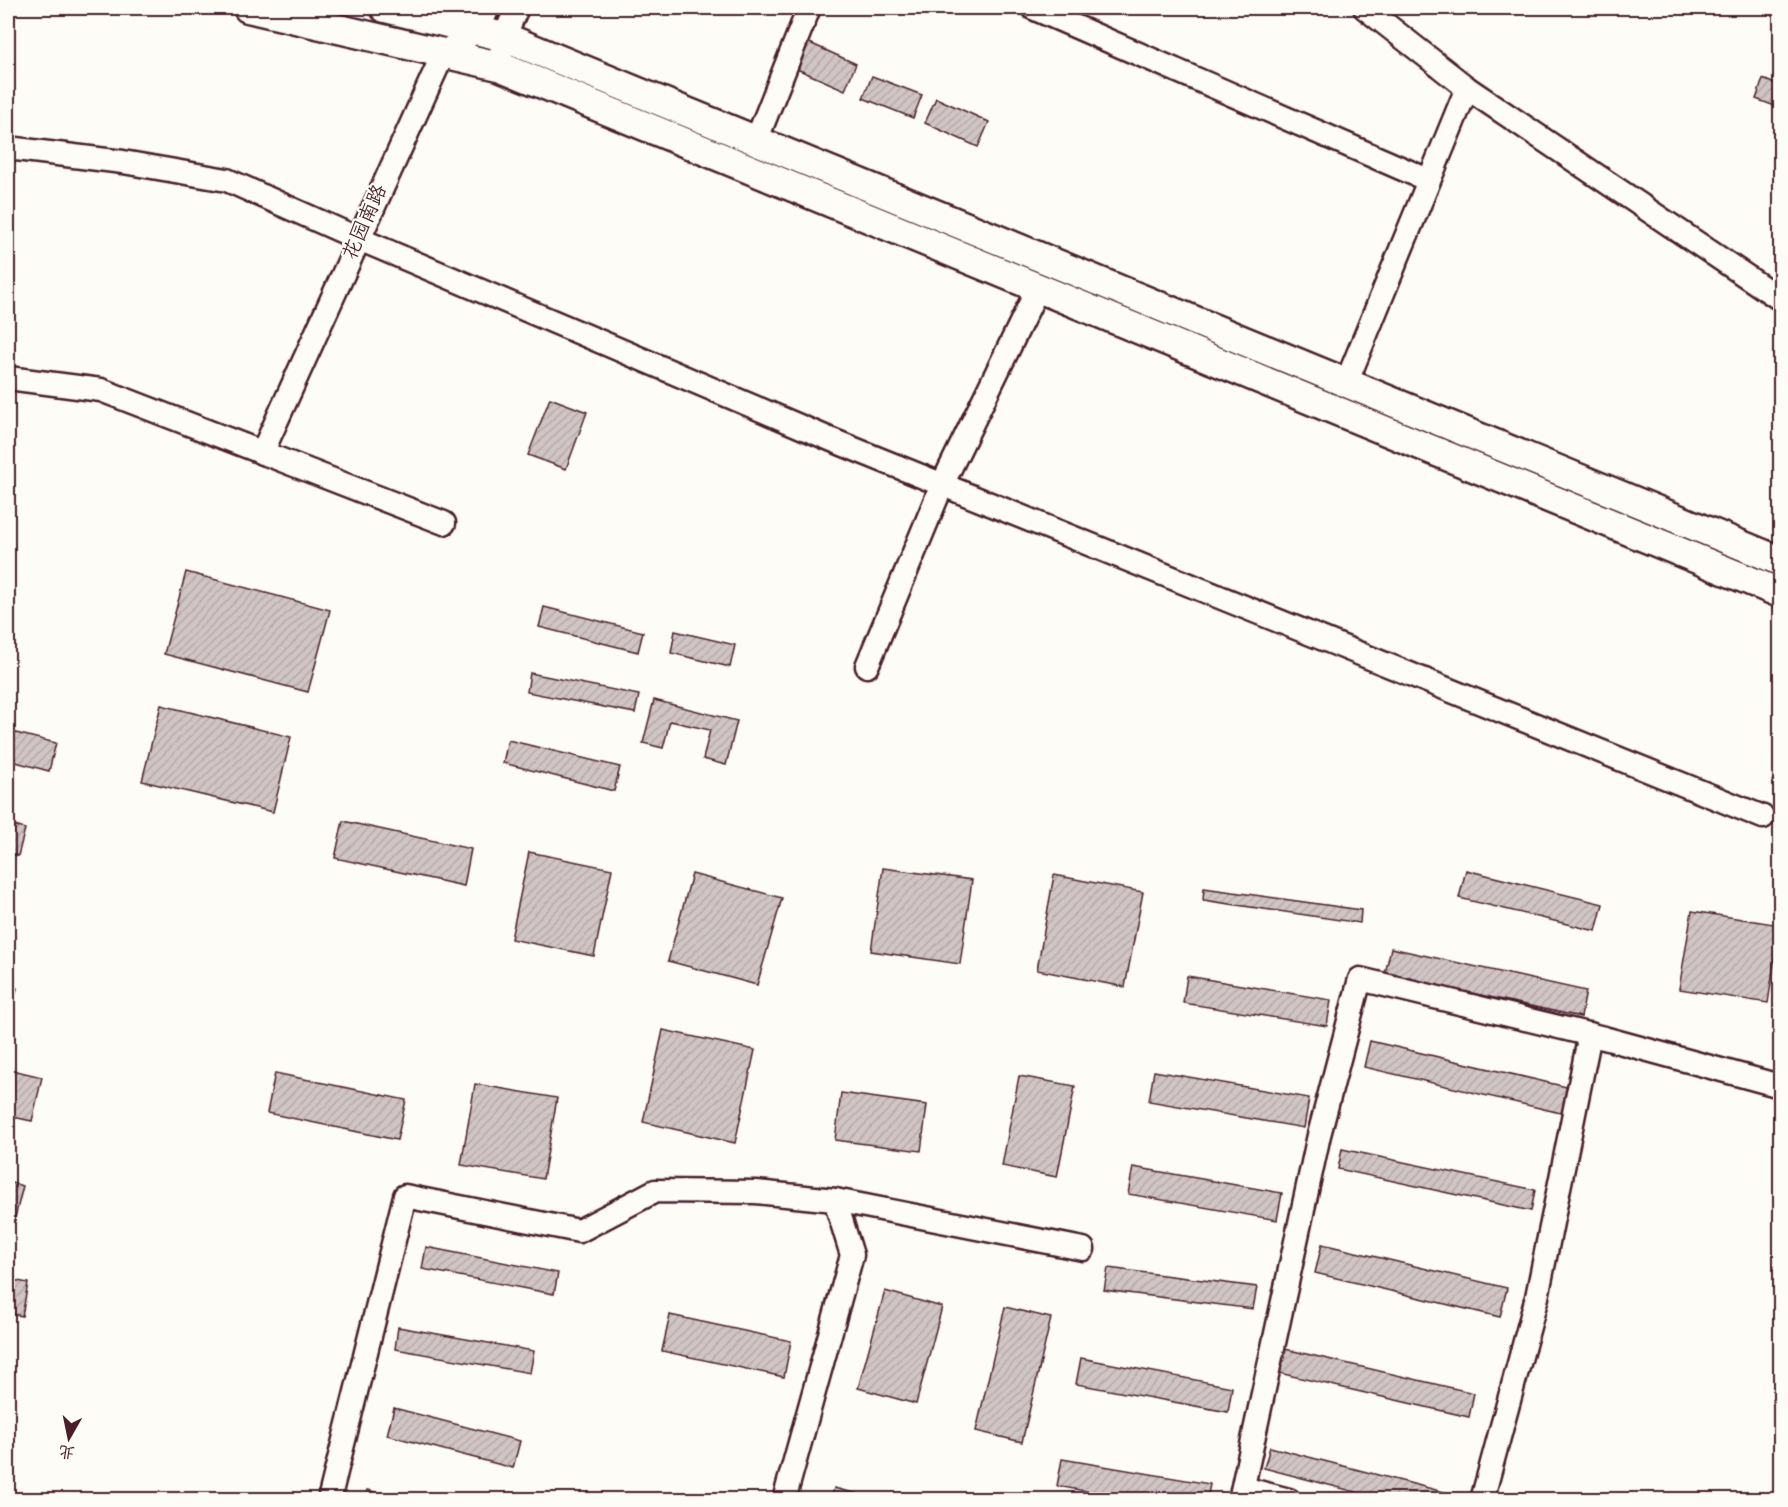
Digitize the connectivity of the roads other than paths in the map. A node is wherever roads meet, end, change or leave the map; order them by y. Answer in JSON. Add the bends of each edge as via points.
{"nodes":[{"id":1,"x":248,"y":8,"type":"edge"},
{"id":2,"x":385,"y":8,"type":"edge"},
{"id":3,"x":517,"y":8,"type":"edge"},
{"id":4,"x":809,"y":8,"type":"edge"},
{"id":5,"x":1033,"y":8,"type":"edge"},
{"id":6,"x":1365,"y":8,"type":"edge"},
{"id":7,"x":490,"y":25,"type":"edge"},
{"id":8,"x":444,"y":52,"type":"junction"},
{"id":9,"x":499,"y":66,"type":"junction"},
{"id":10,"x":1467,"y":88,"type":"junction"},
{"id":11,"x":756,"y":141,"type":"junction"},
{"id":12,"x":8,"y":148,"type":"edge"},
{"id":13,"x":1428,"y":180,"type":"junction"},
{"id":14,"x":359,"y":239,"type":"junction"},
{"id":15,"x":1038,"y":288,"type":"junction"},
{"id":16,"x":1780,"y":299,"type":"edge"},
{"id":17,"x":8,"y":378,"type":"edge"},
{"id":18,"x":1347,"y":381,"type":"junction"},
{"id":19,"x":262,"y":453,"type":"junction"},
{"id":20,"x":942,"y":485,"type":"junction"},
{"id":21,"x":444,"y":523,"type":"dead end"},
{"id":22,"x":1780,"y":561,"type":"edge"},
{"id":23,"x":1780,"y":593,"type":"edge"},
{"id":24,"x":867,"y":666,"type":"dead end"},
{"id":25,"x":1763,"y":817,"type":"dead end"},
{"id":26,"x":1590,"y":1034,"type":"junction"},
{"id":27,"x":1780,"y":1086,"type":"edge"},
{"id":28,"x":835,"y":1200,"type":"junction"},
{"id":29,"x":1083,"y":1249,"type":"dead end"},
{"id":30,"x":1242,"y":1494,"type":"edge"},
{"id":31,"x":329,"y":1500,"type":"edge"},
{"id":32,"x":784,"y":1500,"type":"edge"},
{"id":33,"x":1288,"y":1500,"type":"edge"},
{"id":34,"x":1482,"y":1500,"type":"edge"}],
"edges":[{"from":1,"to":8,"type":"main road"},
{"from":2,"to":7,"type":"main road"},
{"from":3,"to":7,"type":"street"},
{"from":4,"to":11,"type":"street"},
{"from":5,"to":13,"type":"street"},
{"from":6,"to":10,"type":"street"},
{"from":7,"to":8,"type":"street"},
{"from":7,"to":9,"type":"street"},
{"from":7,"to":11,"type":"main road"},
{"from":8,"to":9,"type":"main road"},
{"from":8,"to":14,"type":"street","name":"花园南路"},
{"from":9,"to":15,"type":"main road"},
{"from":10,"to":13,"type":"street"},
{"from":10,"to":16,"type":"street"},
{"from":11,"to":18,"type":"main road"},
{"from":12,"to":14,"type":"street","via":[[227,180]]},
{"from":13,"to":18,"type":"street"},
{"from":14,"to":19,"type":"street","name":"花园南路"},
{"from":14,"to":20,"type":"street"},
{"from":15,"to":20,"type":"street"},
{"from":15,"to":23,"type":"main road"},
{"from":17,"to":19,"type":"street","via":[[101,390]]},
{"from":18,"to":22,"type":"main road"},
{"from":19,"to":21,"type":"street"},
{"from":20,"to":24,"type":"street"},
{"from":20,"to":25,"type":"street"},
{"from":26,"to":27,"type":"street"},
{"from":26,"to":30,"type":"street","via":[[1360,979],[1319,1135]]},
{"from":26,"to":34,"type":"street","via":[[1537,1297]]},
{"from":28,"to":29,"type":"street"},
{"from":28,"to":31,"type":"street","via":[[756,1192],[655,1191],[579,1231],[405,1196]]},
{"from":28,"to":32,"type":"street","via":[[852,1255]]},
{"from":30,"to":33,"type":"street"}]}
